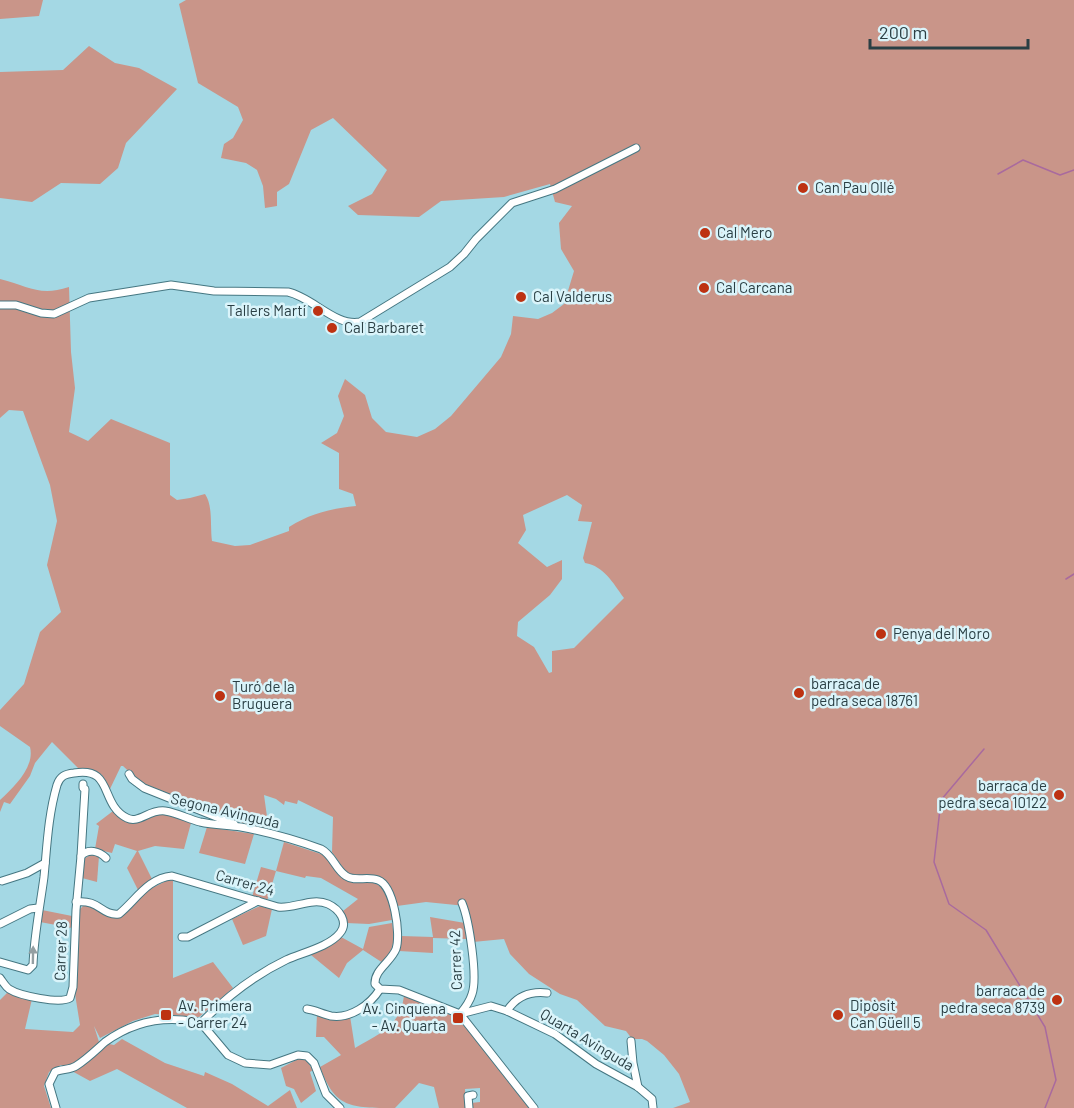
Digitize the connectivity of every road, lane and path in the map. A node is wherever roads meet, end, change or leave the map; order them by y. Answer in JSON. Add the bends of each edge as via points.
{"nodes":[{"id":1,"x":636,"y":148,"type":"dead end"},
{"id":2,"x":0,"y":305,"type":"edge"},
{"id":3,"x":129,"y":774,"type":"dead end"},
{"id":4,"x":83,"y":784,"type":"dead end"},
{"id":5,"x":242,"y":827,"type":"junction"},
{"id":6,"x":81,"y":856,"type":"junction"},
{"id":7,"x":106,"y":858,"type":"dead end"},
{"id":8,"x":45,"y":863,"type":"junction"},
{"id":9,"x":2,"y":881,"type":"dead end"},
{"id":10,"x":76,"y":902,"type":"junction"},
{"id":11,"x":258,"y":902,"type":"junction"},
{"id":12,"x":462,"y":903,"type":"dead end"},
{"id":13,"x":38,"y":908,"type":"junction"},
{"id":14,"x":0,"y":924,"type":"edge"},
{"id":15,"x":182,"y":938,"type":"dead end"},
{"id":16,"x":0,"y":962,"type":"edge"},
{"id":17,"x":0,"y":967,"type":"edge"},
{"id":18,"x":0,"y":978,"type":"edge"},
{"id":19,"x":380,"y":989,"type":"junction"},
{"id":20,"x":547,"y":993,"type":"dead end"},
{"id":21,"x":307,"y":1009,"type":"dead end"},
{"id":22,"x":507,"y":1011,"type":"junction"},
{"id":23,"x":460,"y":1014,"type":"junction"},
{"id":24,"x":201,"y":1023,"type":"junction"},
{"id":25,"x":631,"y":1041,"type":"dead end"},
{"id":26,"x":638,"y":1087,"type":"junction"},
{"id":27,"x":473,"y":1095,"type":"dead end"},
{"id":28,"x":56,"y":1108,"type":"edge"},
{"id":29,"x":340,"y":1108,"type":"edge"},
{"id":30,"x":469,"y":1108,"type":"edge"},
{"id":31,"x":534,"y":1108,"type":"edge"},
{"id":32,"x":653,"y":1108,"type":"edge"}],
"edges":[{"from":1,"to":2,"type":"street","via":[[555,189],[512,203],[454,264],[368,319],[353,324],[293,293],[269,290],[214,291],[171,285],[89,298],[50,314]]},
{"from":3,"to":5,"type":"street","via":[[148,789]]},
{"from":4,"to":6,"type":"street","name":"Carrer 28"},
{"from":5,"to":8,"type":"street","name":"Segona Avinguda","via":[[205,823],[159,811],[131,819],[111,803],[99,776],[71,773],[57,785]]},
{"from":5,"to":19,"type":"street","name":"Segona Avinguda","via":[[321,849],[347,876],[374,879],[387,886],[398,941],[375,977]]},
{"from":6,"to":7,"type":"street","via":[[89,851]]},
{"from":6,"to":10,"type":"street","name":"Carrer 28"},
{"from":8,"to":9,"type":"street"},
{"from":8,"to":13,"type":"street","name":"Segona Avinguda"},
{"from":10,"to":11,"type":"street","name":"Carrer 24","via":[[91,902],[116,914],[146,887],[172,876]]},
{"from":10,"to":18,"type":"street","name":"Carrer 28","via":[[70,998],[64,1001],[22,995]]},
{"from":11,"to":15,"type":"street"},
{"from":11,"to":24,"type":"street","name":"Carrer 24","via":[[283,908],[315,902],[328,904],[342,916],[342,930],[309,952],[286,960],[243,985]]},
{"from":12,"to":23,"type":"street","name":"Carrer 42","via":[[468,920],[474,987]]},
{"from":13,"to":14,"type":"street"},
{"from":16,"to":13,"type":"street","name":"Segona Avinguda","one_way":true,"via":[[28,970],[33,965]]},
{"from":16,"to":17,"type":"street"},
{"from":19,"to":21,"type":"street","via":[[367,1005],[345,1015],[331,1016]]},
{"from":19,"to":23,"type":"street","via":[[399,990]]},
{"from":20,"to":22,"type":"street","via":[[528,994]]},
{"from":22,"to":23,"type":"street","name":"Quarta Avinguda","via":[[491,1006]]},
{"from":22,"to":26,"type":"street","name":"Quarta Avinguda","via":[[548,1030],[596,1064]]},
{"from":23,"to":31,"type":"street"},
{"from":24,"to":28,"type":"street","via":[[166,1018],[124,1030],[76,1066],[52,1075],[49,1088]]},
{"from":24,"to":29,"type":"street","via":[[228,1055],[245,1063],[270,1065],[298,1055],[308,1056],[326,1094]]},
{"from":25,"to":26,"type":"street"},
{"from":26,"to":32,"type":"street","name":"Quarta Avinguda","via":[[652,1099]]},
{"from":27,"to":30,"type":"street","via":[[468,1096]]}]}
